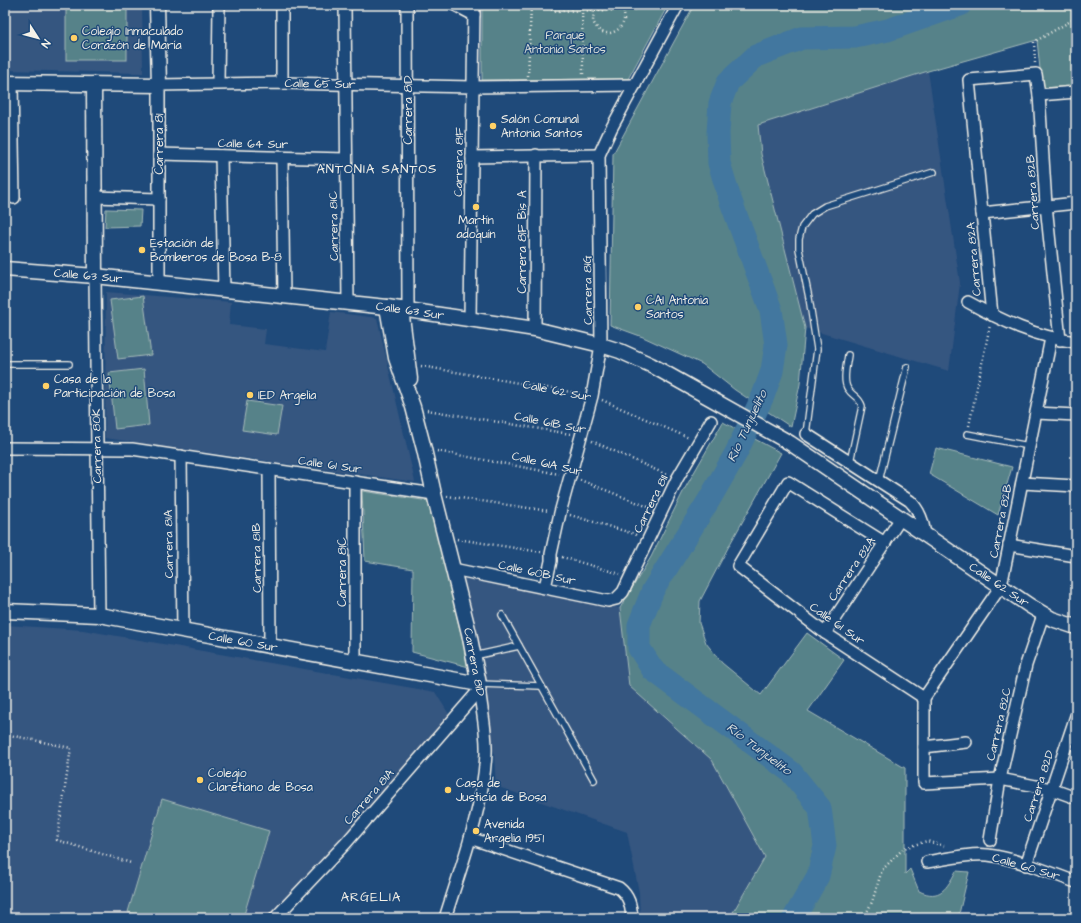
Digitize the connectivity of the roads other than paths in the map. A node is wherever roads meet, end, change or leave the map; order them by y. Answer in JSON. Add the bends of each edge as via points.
{"nodes":[{"id":1,"x":157,"y":5,"type":"edge"},
{"id":2,"x":219,"y":5,"type":"edge"},
{"id":3,"x":282,"y":5,"type":"edge"},
{"id":4,"x":345,"y":5,"type":"edge"},
{"id":5,"x":407,"y":5,"type":"edge"},
{"id":6,"x":455,"y":5,"type":"edge"},
{"id":7,"x":678,"y":6,"type":"edge"},
{"id":8,"x":474,"y":10,"type":"edge"},
{"id":9,"x":969,"y":80,"type":"joint"},
{"id":10,"x":9,"y":83,"type":"edge"},
{"id":11,"x":218,"y":83,"type":"junction"},
{"id":12,"x":282,"y":83,"type":"junction"},
{"id":13,"x":94,"y":84,"type":"junction"},
{"id":14,"x":159,"y":84,"type":"junction"},
{"id":15,"x":346,"y":85,"type":"junction"},
{"id":16,"x":635,"y":85,"type":"junction"},
{"id":17,"x":408,"y":86,"type":"junction"},
{"id":18,"x":473,"y":87,"type":"junction"},
{"id":19,"x":1076,"y":92,"type":"edge"},
{"id":20,"x":1040,"y":95,"type":"junction"},
{"id":21,"x":159,"y":154,"type":"junction"},
{"id":22,"x":536,"y":155,"type":"junction"},
{"id":23,"x":599,"y":155,"type":"junction"},
{"id":24,"x":221,"y":156,"type":"junction"},
{"id":25,"x":472,"y":157,"type":"junction"},
{"id":26,"x":282,"y":158,"type":"junction"},
{"id":27,"x":346,"y":159,"type":"junction"},
{"id":28,"x":934,"y":172,"type":"dead end"},
{"id":29,"x":94,"y":196,"type":"junction"},
{"id":30,"x":14,"y":198,"type":"dead end"},
{"id":31,"x":159,"y":199,"type":"junction"},
{"id":32,"x":1076,"y":203,"type":"edge"},
{"id":33,"x":1046,"y":205,"type":"junction"},
{"id":34,"x":982,"y":213,"type":"junction"},
{"id":35,"x":5,"y":269,"type":"edge"},
{"id":36,"x":95,"y":276,"type":"junction"},
{"id":37,"x":159,"y":283,"type":"junction"},
{"id":38,"x":224,"y":290,"type":"junction"},
{"id":39,"x":284,"y":297,"type":"junction"},
{"id":40,"x":968,"y":302,"type":"dead end"},
{"id":41,"x":348,"y":303,"type":"junction"},
{"id":42,"x":399,"y":309,"type":"junction"},
{"id":43,"x":992,"y":315,"type":"junction"},
{"id":44,"x":470,"y":319,"type":"junction"},
{"id":45,"x":535,"y":329,"type":"junction"},
{"id":46,"x":1055,"y":339,"type":"junction"},
{"id":47,"x":1076,"y":342,"type":"edge"},
{"id":48,"x":601,"y":344,"type":"junction"},
{"id":49,"x":848,"y":355,"type":"dead end"},
{"id":50,"x":5,"y":364,"type":"edge"},
{"id":51,"x":69,"y":364,"type":"dead end"},
{"id":52,"x":907,"y":367,"type":"dead end"},
{"id":53,"x":413,"y":407,"type":"junction"},
{"id":54,"x":1036,"y":414,"type":"junction"},
{"id":55,"x":1076,"y":415,"type":"edge"},
{"id":56,"x":711,"y":421,"type":"dead end"},
{"id":57,"x":806,"y":434,"type":"joint"},
{"id":58,"x":967,"y":434,"type":"road end"},
{"id":59,"x":790,"y":443,"type":"joint"},
{"id":60,"x":1029,"y":446,"type":"junction"},
{"id":61,"x":5,"y":448,"type":"edge"},
{"id":62,"x":97,"y":449,"type":"junction"},
{"id":63,"x":181,"y":456,"type":"junction"},
{"id":64,"x":850,"y":462,"type":"junction"},
{"id":65,"x":269,"y":469,"type":"junction"},
{"id":66,"x":879,"y":481,"type":"junction"},
{"id":67,"x":355,"y":482,"type":"junction"},
{"id":68,"x":1022,"y":483,"type":"junction"},
{"id":69,"x":1076,"y":486,"type":"edge"},
{"id":70,"x":434,"y":494,"type":"junction"},
{"id":71,"x":901,"y":518,"type":"junction"},
{"id":72,"x":925,"y":535,"type":"junction"},
{"id":73,"x":885,"y":543,"type":"junction"},
{"id":74,"x":1009,"y":545,"type":"junction"},
{"id":75,"x":1076,"y":556,"type":"edge"},
{"id":76,"x":453,"y":569,"type":"junction"},
{"id":77,"x":1001,"y":586,"type":"junction"},
{"id":78,"x":545,"y":587,"type":"junction"},
{"id":79,"x":616,"y":599,"type":"joint"},
{"id":80,"x":5,"y":611,"type":"edge"},
{"id":81,"x":99,"y":615,"type":"junction"},
{"id":82,"x":502,"y":615,"type":"dead end"},
{"id":83,"x":1043,"y":615,"type":"junction"},
{"id":84,"x":1076,"y":627,"type":"edge"},
{"id":85,"x":183,"y":631,"type":"junction"},
{"id":86,"x":825,"y":633,"type":"junction"},
{"id":87,"x":270,"y":646,"type":"junction"},
{"id":88,"x":519,"y":646,"type":"junction"},
{"id":89,"x":474,"y":656,"type":"junction"},
{"id":90,"x":355,"y":662,"type":"junction"},
{"id":91,"x":541,"y":686,"type":"junction"},
{"id":92,"x":479,"y":687,"type":"junction"},
{"id":93,"x":924,"y":698,"type":"junction"},
{"id":94,"x":1076,"y":716,"type":"edge"},
{"id":95,"x":966,"y":742,"type":"dead end"},
{"id":96,"x":924,"y":747,"type":"junction"},
{"id":97,"x":1000,"y":779,"type":"junction"},
{"id":98,"x":594,"y":780,"type":"dead end"},
{"id":99,"x":1051,"y":789,"type":"junction"},
{"id":100,"x":1076,"y":798,"type":"edge"},
{"id":101,"x":470,"y":838,"type":"junction"},
{"id":102,"x":990,"y":840,"type":"dead end"},
{"id":103,"x":927,"y":862,"type":"dead end"},
{"id":104,"x":1026,"y":865,"type":"junction"},
{"id":105,"x":1076,"y":882,"type":"edge"},
{"id":106,"x":275,"y":918,"type":"edge"},
{"id":107,"x":445,"y":918,"type":"edge"},
{"id":108,"x":632,"y":918,"type":"edge"}],
"edges":[{"from":1,"to":14,"type":"street","name":"Carrera 81"},
{"from":2,"to":11,"type":"street"},
{"from":3,"to":12,"type":"street"},
{"from":4,"to":15,"type":"street","name":"Carrera 81C"},
{"from":5,"to":17,"type":"street","name":"Carrera 81D"},
{"from":6,"to":8,"type":"street"},
{"from":7,"to":16,"type":"street","name":"Carrera 81G"},
{"from":8,"to":18,"type":"street","name":"Carrera 81F"},
{"from":9,"to":20,"type":"street","name":"Carrera 82B","via":[[1036,74]]},
{"from":9,"to":34,"type":"street","name":"Carrera 82A"},
{"from":10,"to":13,"type":"street","name":"Calle 65 Sur"},
{"from":10,"to":30,"type":"street"},
{"from":11,"to":12,"type":"street","name":"Calle 65 Sur"},
{"from":11,"to":14,"type":"street","name":"Calle 65 Sur"},
{"from":12,"to":15,"type":"street","name":"Calle 65 Sur"},
{"from":13,"to":14,"type":"street","name":"Calle 65 Sur"},
{"from":13,"to":29,"type":"street","name":"Carrera 80K"},
{"from":14,"to":21,"type":"street","name":"Carrera 81"},
{"from":15,"to":17,"type":"street","name":"Calle 65 Sur"},
{"from":15,"to":27,"type":"street","name":"Carrera 81C"},
{"from":16,"to":18,"type":"street","name":"Calle 65 Sur"},
{"from":16,"to":23,"type":"street","name":"Carrera 81G"},
{"from":17,"to":18,"type":"street","name":"Calle 65 Sur"},
{"from":17,"to":42,"type":"street","name":"Carrera 81D"},
{"from":18,"to":25,"type":"street","name":"Carrera 81F"},
{"from":19,"to":20,"type":"street"},
{"from":20,"to":33,"type":"street","name":"Carrera 82B"},
{"from":21,"to":24,"type":"street","name":"Calle 64 Sur"},
{"from":21,"to":31,"type":"street","name":"Carrera 81"},
{"from":22,"to":23,"type":"street"},
{"from":22,"to":25,"type":"street"},
{"from":22,"to":45,"type":"street","name":"Carrera 81F Bis A"},
{"from":23,"to":48,"type":"street","name":"Carrera 81G"},
{"from":24,"to":26,"type":"street","name":"Calle 64 Sur"},
{"from":24,"to":38,"type":"street"},
{"from":25,"to":44,"type":"street","name":"Carrera 81F"},
{"from":26,"to":27,"type":"street","name":"Calle 64 Sur"},
{"from":26,"to":39,"type":"street"},
{"from":27,"to":41,"type":"street","name":"Carrera 81C"},
{"from":28,"to":57,"type":"lane","via":[[825,206],[812,214],[802,227],[799,249],[817,349]]},
{"from":29,"to":31,"type":"street"},
{"from":29,"to":36,"type":"street","name":"Carrera 80K"},
{"from":31,"to":37,"type":"street","name":"Carrera 81"},
{"from":32,"to":33,"type":"street"},
{"from":33,"to":34,"type":"street"},
{"from":33,"to":46,"type":"street","name":"Carrera 82B"},
{"from":34,"to":43,"type":"street","name":"Carrera 82A"},
{"from":35,"to":36,"type":"street","name":"Calle 63 Sur"},
{"from":36,"to":37,"type":"street","name":"Calle 63 Sur"},
{"from":36,"to":62,"type":"street","name":"Carrera 80K"},
{"from":37,"to":38,"type":"street","name":"Calle 63 Sur"},
{"from":38,"to":39,"type":"street","name":"Calle 63 Sur"},
{"from":39,"to":41,"type":"street","name":"Calle 63 Sur"},
{"from":40,"to":43,"type":"street"},
{"from":41,"to":42,"type":"street","name":"Calle 63 Sur"},
{"from":42,"to":44,"type":"street","name":"Calle 63 Sur"},
{"from":42,"to":53,"type":"street","name":"Carrera 81D"},
{"from":42,"to":53,"type":"street","name":"Carrera 81D","via":[[396,358]]},
{"from":43,"to":46,"type":"street"},
{"from":44,"to":45,"type":"street","name":"Calle 63 Sur"},
{"from":45,"to":48,"type":"street","name":"Calle 63 Sur"},
{"from":46,"to":47,"type":"street"},
{"from":46,"to":54,"type":"street","name":"Carrera 82B"},
{"from":48,"to":59,"type":"street","name":"Calle 63 Sur","via":[[636,357]]},
{"from":48,"to":78,"type":"street","name":"Carrera 81G","via":[[592,396],[560,513]]},
{"from":49,"to":64,"type":"lane","via":[[845,381],[847,388],[860,400],[862,406]]},
{"from":50,"to":51,"type":"lane"},
{"from":52,"to":66,"type":"lane"},
{"from":53,"to":70,"type":"street","name":"Carrera 81D"},
{"from":54,"to":55,"type":"street"},
{"from":54,"to":60,"type":"street","name":"Carrera 82B"},
{"from":56,"to":79,"type":"street","name":"Carrera 81I","via":[[677,479],[623,592]]},
{"from":57,"to":64,"type":"street"},
{"from":58,"to":60,"type":"lane"},
{"from":59,"to":71,"type":"street","name":"Calle 62 Sur"},
{"from":60,"to":68,"type":"street","name":"Carrera 82B"},
{"from":61,"to":62,"type":"street","name":"Calle 61 Sur"},
{"from":62,"to":63,"type":"street","name":"Calle 61 Sur","via":[[132,449]]},
{"from":62,"to":81,"type":"street","name":"Carrera 80K"},
{"from":63,"to":65,"type":"street","name":"Calle 61 Sur"},
{"from":63,"to":85,"type":"street","name":"Carrera 81A"},
{"from":64,"to":66,"type":"street"},
{"from":65,"to":67,"type":"street","name":"Calle 61 Sur"},
{"from":65,"to":87,"type":"street","name":"Carrera 81B"},
{"from":66,"to":72,"type":"street","via":[[917,508]]},
{"from":67,"to":70,"type":"street","name":"Calle 61 Sur"},
{"from":67,"to":90,"type":"street","name":"Carrera 81C"},
{"from":68,"to":69,"type":"street"},
{"from":68,"to":74,"type":"street","name":"Carrera 82B"},
{"from":70,"to":76,"type":"street","name":"Carrera 81D"},
{"from":71,"to":72,"type":"street","name":"Calle 62 Sur"},
{"from":71,"to":73,"type":"street","name":"Carrera 82A"},
{"from":72,"to":77,"type":"street","name":"Calle 62 Sur"},
{"from":73,"to":86,"type":"street","name":"Carrera 82A"},
{"from":73,"to":86,"type":"street","name":"Calle 61 Sur","via":[[788,482],[738,566]]},
{"from":74,"to":75,"type":"street"},
{"from":74,"to":77,"type":"street","name":"Carrera 82B"},
{"from":76,"to":78,"type":"street","name":"Calle 60B Sur"},
{"from":76,"to":89,"type":"street","name":"Carrera 81D"},
{"from":77,"to":83,"type":"street","name":"Calle 62 Sur"},
{"from":77,"to":93,"type":"street","name":"Carrera 82B"},
{"from":78,"to":79,"type":"street","name":"Calle 60B Sur","via":[[608,601]]},
{"from":80,"to":81,"type":"street","name":"Calle 60 Sur"},
{"from":81,"to":85,"type":"street","name":"Calle 60 Sur"},
{"from":82,"to":88,"type":"lane"},
{"from":83,"to":84,"type":"street","name":"Calle 62 Sur"},
{"from":83,"to":97,"type":"street","name":"Carrera 82C","via":[[1026,665]]},
{"from":85,"to":87,"type":"street","name":"Calle 60 Sur"},
{"from":86,"to":93,"type":"street","name":"Calle 61 Sur"},
{"from":87,"to":90,"type":"street","name":"Calle 60 Sur"},
{"from":88,"to":89,"type":"lane"},
{"from":88,"to":91,"type":"lane"},
{"from":89,"to":92,"type":"street","name":"Carrera 81D"},
{"from":90,"to":92,"type":"street","name":"Calle 60 Sur"},
{"from":91,"to":92,"type":"lane"},
{"from":91,"to":98,"type":"lane"},
{"from":92,"to":101,"type":"street","name":"Carrera 81D","via":[[486,751],[481,792]]},
{"from":92,"to":106,"type":"street","name":"Carrera 81A","via":[[346,843]]},
{"from":93,"to":96,"type":"street"},
{"from":94,"to":99,"type":"street","name":"Carrera 82D"},
{"from":95,"to":96,"type":"street"},
{"from":96,"to":97,"type":"street","via":[[924,783]]},
{"from":97,"to":99,"type":"street"},
{"from":97,"to":102,"type":"street","name":"Carrera 82C"},
{"from":99,"to":100,"type":"street"},
{"from":99,"to":104,"type":"street","name":"Carrera 82D"},
{"from":101,"to":107,"type":"street","name":"Carrera 81D"},
{"from":101,"to":108,"type":"street","via":[[619,888],[630,901]]},
{"from":103,"to":104,"type":"street","name":"Calle 60 Sur","via":[[988,855]]},
{"from":104,"to":105,"type":"street","name":"Calle 60 Sur"}]}
